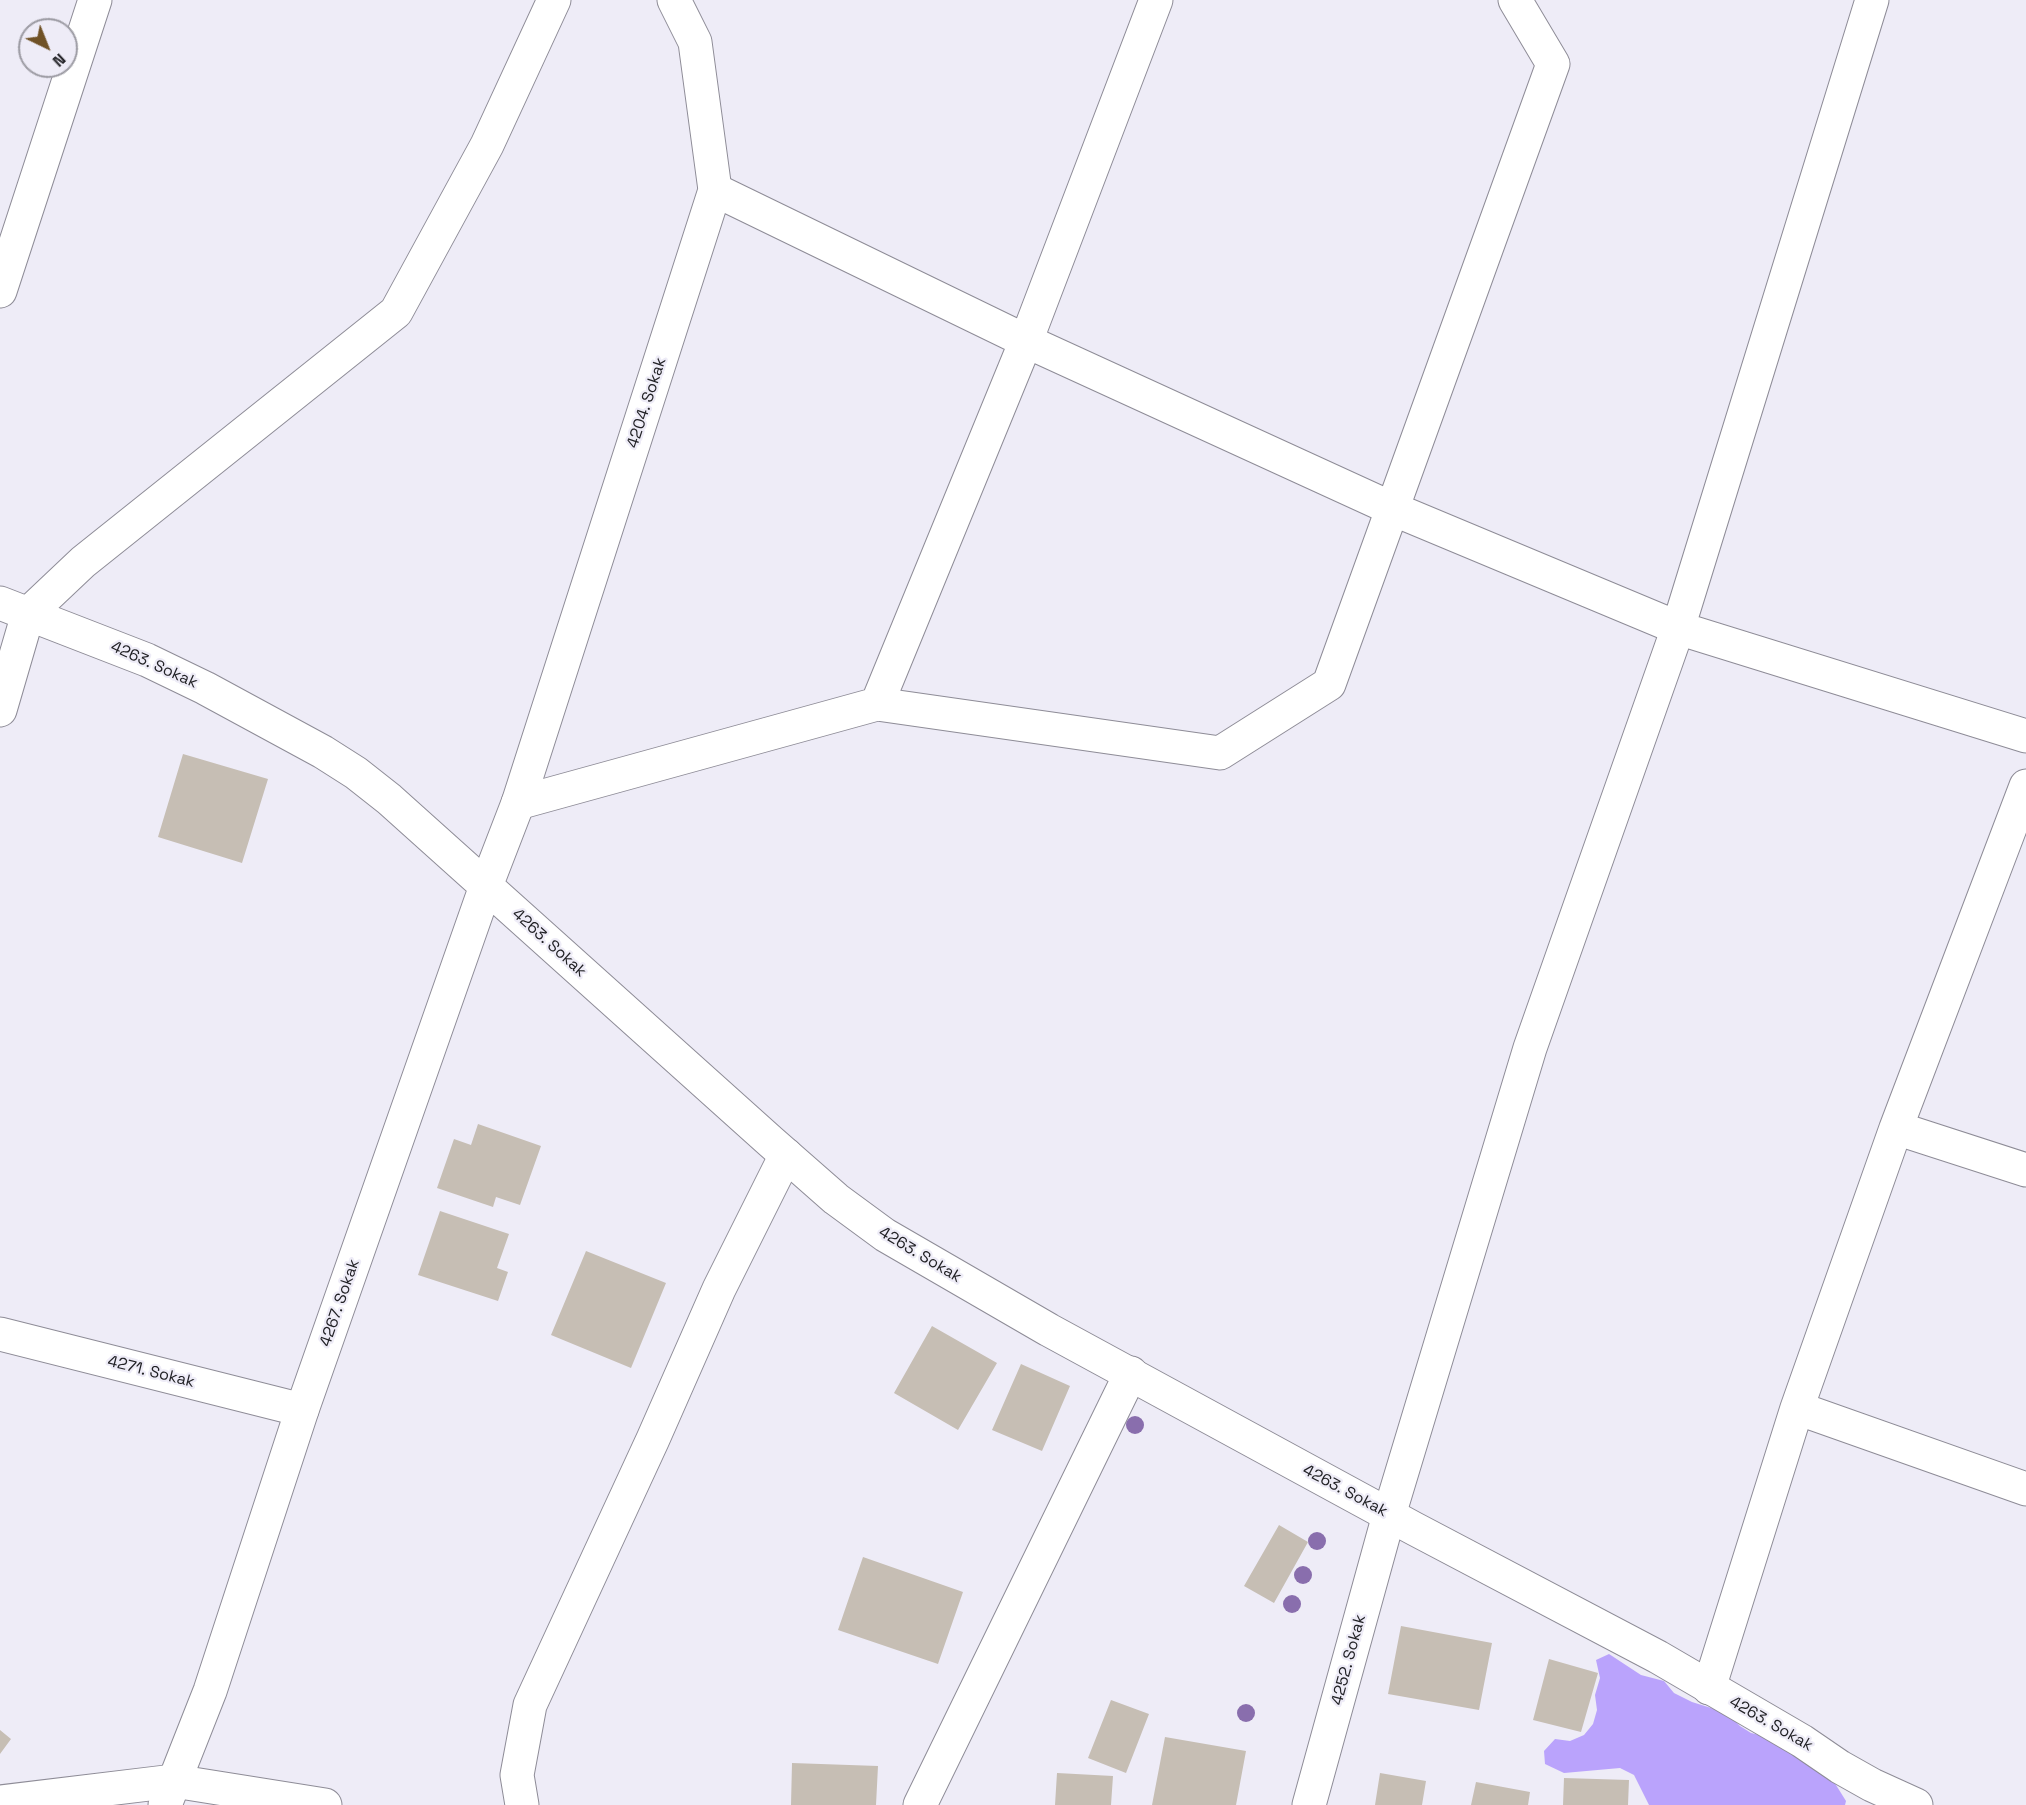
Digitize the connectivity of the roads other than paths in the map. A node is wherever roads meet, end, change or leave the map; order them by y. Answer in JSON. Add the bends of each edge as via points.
{"nodes":[{"id":1,"x":95,"y":0,"type":"edge"},
{"id":2,"x":554,"y":0,"type":"edge"},
{"id":3,"x":674,"y":0,"type":"edge"},
{"id":4,"x":1156,"y":0,"type":"edge"},
{"id":5,"x":1515,"y":0,"type":"edge"},
{"id":6,"x":1872,"y":0,"type":"edge"},
{"id":7,"x":715,"y":190,"type":"junction"},
{"id":8,"x":0,"y":291,"type":"edge"},
{"id":9,"x":1026,"y":341,"type":"junction"},
{"id":10,"x":1393,"y":509,"type":"junction"},
{"id":11,"x":14,"y":608,"type":"edge"},
{"id":12,"x":1678,"y":628,"type":"junction"},
{"id":13,"x":877,"y":704,"type":"junction"},
{"id":14,"x":0,"y":710,"type":"edge"},
{"id":15,"x":2026,"y":736,"type":"edge"},
{"id":16,"x":2026,"y":786,"type":"edge"},
{"id":17,"x":518,"y":803,"type":"junction"},
{"id":18,"x":486,"y":886,"type":"junction"},
{"id":19,"x":1896,"y":1128,"type":"junction"},
{"id":20,"x":786,"y":1155,"type":"junction"},
{"id":21,"x":2026,"y":1170,"type":"edge"},
{"id":22,"x":0,"y":1334,"type":"edge"},
{"id":23,"x":1131,"y":1373,"type":"junction"},
{"id":24,"x":1797,"y":1408,"type":"junction"},
{"id":25,"x":302,"y":1410,"type":"junction"},
{"id":26,"x":2026,"y":1489,"type":"edge"},
{"id":27,"x":1389,"y":1515,"type":"junction"},
{"id":28,"x":1709,"y":1688,"type":"junction"},
{"id":29,"x":169,"y":1793,"type":"edge"},
{"id":30,"x":0,"y":1802,"type":"edge"},
{"id":31,"x":325,"y":1805,"type":"edge"},
{"id":32,"x":522,"y":1805,"type":"edge"},
{"id":33,"x":920,"y":1805,"type":"edge"},
{"id":34,"x":1309,"y":1805,"type":"edge"},
{"id":35,"x":1916,"y":1805,"type":"edge"}],
"edges":[{"from":1,"to":8,"type":"street"},
{"from":2,"to":11,"type":"street","via":[[487,145],[396,312],[83,562]]},
{"from":3,"to":7,"type":"street","name":"4204. Sokak","via":[[695,42]]},
{"from":4,"to":9,"type":"street"},
{"from":5,"to":10,"type":"street","via":[[1553,64]]},
{"from":6,"to":12,"type":"street","name":"4252. Sokak"},
{"from":7,"to":9,"type":"street"},
{"from":7,"to":17,"type":"street","name":"4204. Sokak"},
{"from":9,"to":10,"type":"street"},
{"from":9,"to":13,"type":"street"},
{"from":10,"to":12,"type":"street"},
{"from":10,"to":13,"type":"street","via":[[1329,684],[1220,753]]},
{"from":11,"to":14,"type":"street"},
{"from":11,"to":18,"type":"street","name":"4263. Sokak","via":[[147,660],[323,752],[389,799]]},
{"from":12,"to":15,"type":"street"},
{"from":12,"to":27,"type":"street","name":"4252. Sokak","via":[[1530,1048]]},
{"from":13,"to":17,"type":"street"},
{"from":16,"to":19,"type":"street"},
{"from":17,"to":18,"type":"street","name":"4267. Sokak"},
{"from":18,"to":20,"type":"street","name":"4263. Sokak"},
{"from":18,"to":25,"type":"street","name":"4267. Sokak"},
{"from":19,"to":21,"type":"street"},
{"from":19,"to":24,"type":"street"},
{"from":20,"to":23,"type":"street","name":"4263. Sokak","via":[[885,1235]]},
{"from":20,"to":32,"type":"street","via":[[718,1289],[530,1705],[517,1775]]},
{"from":22,"to":25,"type":"street","name":"4271. Sokak"},
{"from":23,"to":27,"type":"street","name":"4263. Sokak"},
{"from":23,"to":33,"type":"street"},
{"from":24,"to":26,"type":"street"},
{"from":24,"to":28,"type":"street"},
{"from":25,"to":29,"type":"street","name":"4267. Sokak","via":[[210,1691]]},
{"from":27,"to":28,"type":"street","name":"4263. Sokak","via":[[1658,1657]]},
{"from":27,"to":34,"type":"street","name":"4252. Sokak"},
{"from":28,"to":35,"type":"street","name":"4263. Sokak","via":[[1840,1767]]},
{"from":29,"to":30,"type":"street"},
{"from":29,"to":31,"type":"street"}]}
